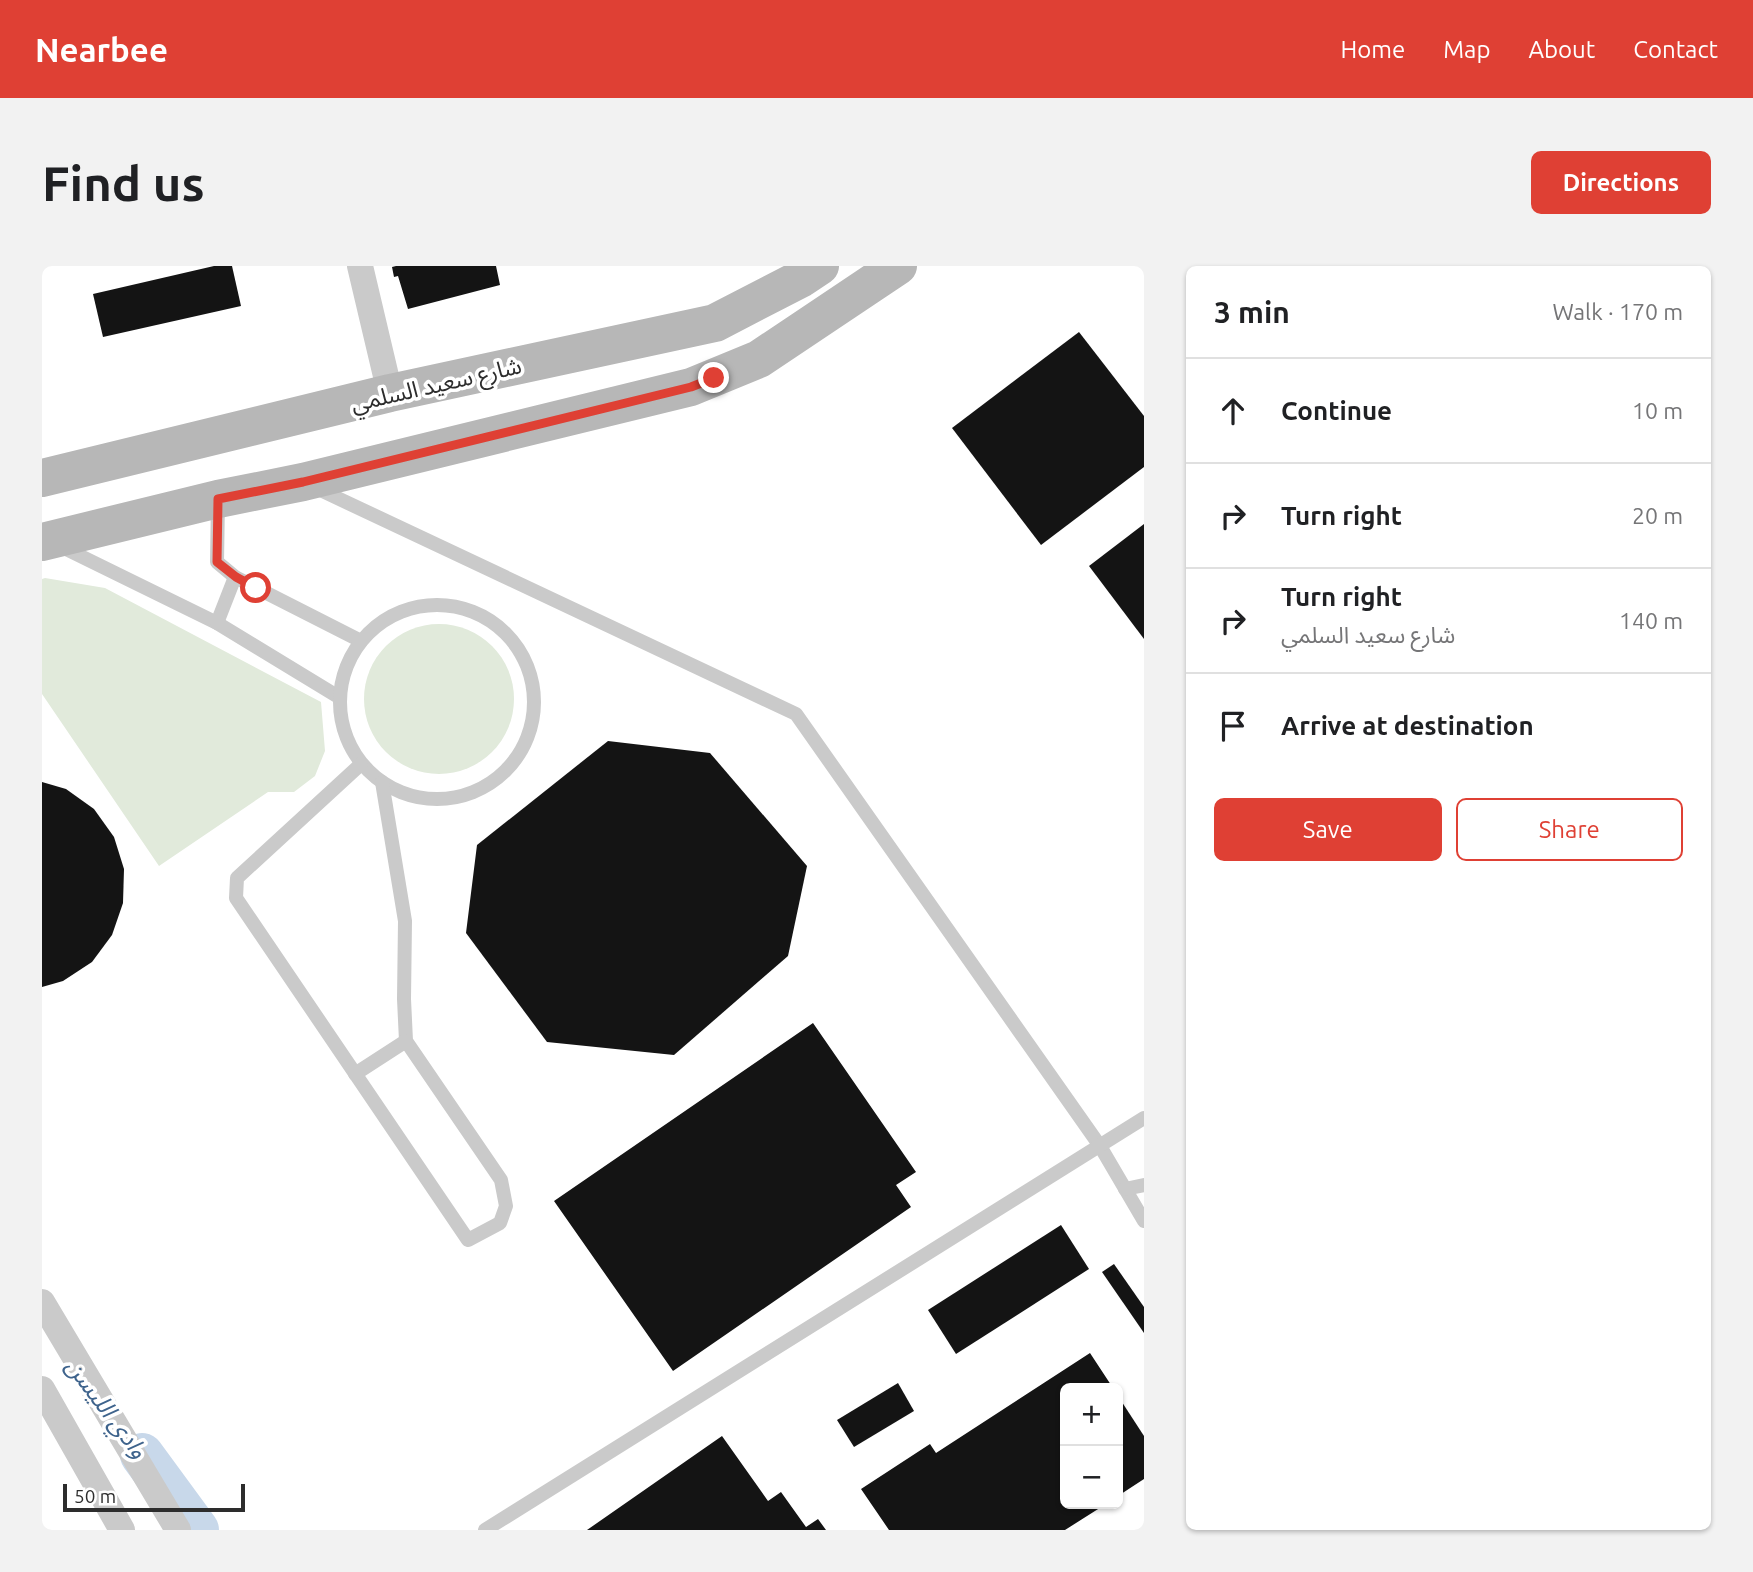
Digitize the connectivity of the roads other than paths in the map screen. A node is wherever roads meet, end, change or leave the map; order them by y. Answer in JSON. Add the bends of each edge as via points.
{"nodes":[{"id":1,"x":360,"y":266,"type":"edge"},
{"id":2,"x":820,"y":266,"type":"edge"},
{"id":3,"x":898,"y":266,"type":"edge"},
{"id":4,"x":390,"y":393,"type":"junction"},
{"id":5,"x":42,"y":478,"type":"edge"},
{"id":6,"x":303,"y":482,"type":"junction"},
{"id":7,"x":218,"y":499,"type":"junction"},
{"id":8,"x":46,"y":542,"type":"edge"},
{"id":9,"x":236,"y":577,"type":"junction"},
{"id":10,"x":217,"y":623,"type":"junction"},
{"id":11,"x":361,"y":641,"type":"junction"},
{"id":12,"x":337,"y":696,"type":"junction"},
{"id":13,"x":361,"y":764,"type":"junction"},
{"id":14,"x":382,"y":782,"type":"junction"},
{"id":15,"x":406,"y":1041,"type":"junction"},
{"id":16,"x":355,"y":1074,"type":"junction"},
{"id":17,"x":1144,"y":1118,"type":"edge"},
{"id":18,"x":1100,"y":1146,"type":"junction"},
{"id":19,"x":1144,"y":1185,"type":"edge"},
{"id":20,"x":1125,"y":1189,"type":"junction"},
{"id":21,"x":1144,"y":1221,"type":"edge"},
{"id":22,"x":42,"y":1302,"type":"edge"},
{"id":23,"x":42,"y":1389,"type":"edge"},
{"id":24,"x":121,"y":1530,"type":"edge"},
{"id":25,"x":178,"y":1530,"type":"edge"},
{"id":26,"x":485,"y":1530,"type":"edge"}],
"edges":[{"from":1,"to":4,"type":"street"},
{"from":2,"to":4,"type":"street","name":"شارع سعيد السلمي","via":[[715,323]]},
{"from":3,"to":6,"type":"street","via":[[759,359],[691,387]]},
{"from":4,"to":5,"type":"street","name":"شارع سعيد السلمي"},
{"from":6,"to":7,"type":"street"},
{"from":6,"to":18,"type":"lane","via":[[796,714]]},
{"from":7,"to":8,"type":"street"},
{"from":7,"to":9,"type":"lane","via":[[217,562]]},
{"from":8,"to":10,"type":"lane"},
{"from":9,"to":10,"type":"lane"},
{"from":9,"to":11,"type":"lane"},
{"from":10,"to":12,"type":"lane"},
{"from":11,"to":12,"type":"lane","via":[[347,663]]},
{"from":11,"to":14,"type":"lane","via":[[382,622],[407,609],[425,605],[462,608],[496,624],[509,636],[521,651],[534,686],[533,724],[526,743],[517,759],[488,785],[448,799],[425,799]]},
{"from":12,"to":13,"type":"lane","via":[[347,740]]},
{"from":13,"to":14,"type":"lane"},
{"from":13,"to":16,"type":"lane","via":[[237,878],[236,898]]},
{"from":14,"to":15,"type":"lane","via":[[405,921]]},
{"from":15,"to":16,"type":"lane"},
{"from":15,"to":16,"type":"lane","via":[[501,1180],[506,1206],[500,1223],[468,1240]]},
{"from":17,"to":18,"type":"lane"},
{"from":18,"to":20,"type":"lane"},
{"from":18,"to":26,"type":"lane"},
{"from":19,"to":20,"type":"lane"},
{"from":20,"to":21,"type":"lane"},
{"from":22,"to":25,"type":"street"},
{"from":23,"to":24,"type":"street"}]}
